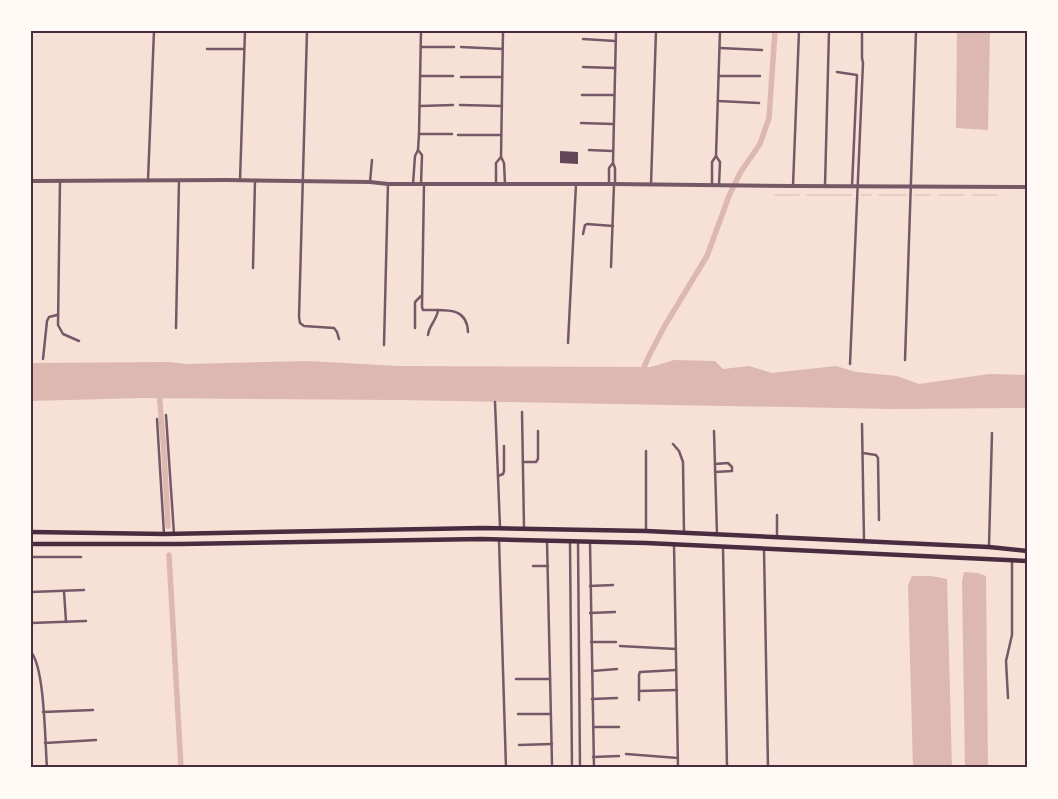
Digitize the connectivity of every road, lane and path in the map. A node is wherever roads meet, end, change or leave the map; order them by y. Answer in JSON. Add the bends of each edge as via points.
{"nodes":[{"id":1,"x":154,"y":31,"type":"edge"},
{"id":2,"x":245,"y":31,"type":"edge"},
{"id":3,"x":307,"y":31,"type":"edge"},
{"id":4,"x":421,"y":31,"type":"edge"},
{"id":5,"x":503,"y":31,"type":"edge"},
{"id":6,"x":616,"y":31,"type":"edge"},
{"id":7,"x":656,"y":31,"type":"edge"},
{"id":8,"x":720,"y":31,"type":"edge"},
{"id":9,"x":799,"y":31,"type":"edge"},
{"id":10,"x":829,"y":31,"type":"edge"},
{"id":11,"x":862,"y":31,"type":"edge"},
{"id":12,"x":916,"y":31,"type":"edge"},
{"id":13,"x":583,"y":39,"type":"dead end"},
{"id":14,"x":615,"y":41,"type":"junction"},
{"id":15,"x":421,"y":47,"type":"junction"},
{"id":16,"x":454,"y":47,"type":"dead end"},
{"id":17,"x":460,"y":47,"type":"dead end"},
{"id":18,"x":720,"y":48,"type":"junction"},
{"id":19,"x":207,"y":49,"type":"dead end"},
{"id":20,"x":244,"y":49,"type":"junction"},
{"id":21,"x":503,"y":49,"type":"junction"},
{"id":22,"x":762,"y":50,"type":"dead end"},
{"id":23,"x":583,"y":67,"type":"dead end"},
{"id":24,"x":615,"y":68,"type":"junction"},
{"id":25,"x":837,"y":72,"type":"dead end"},
{"id":26,"x":421,"y":76,"type":"junction"},
{"id":27,"x":453,"y":76,"type":"dead end"},
{"id":28,"x":461,"y":76,"type":"dead end"},
{"id":29,"x":719,"y":76,"type":"junction"},
{"id":30,"x":760,"y":76,"type":"dead end"},
{"id":31,"x":502,"y":77,"type":"junction"},
{"id":32,"x":582,"y":95,"type":"dead end"},
{"id":33,"x":614,"y":95,"type":"junction"},
{"id":34,"x":718,"y":102,"type":"junction"},
{"id":35,"x":759,"y":103,"type":"dead end"},
{"id":36,"x":453,"y":105,"type":"dead end"},
{"id":37,"x":460,"y":105,"type":"dead end"},
{"id":38,"x":420,"y":106,"type":"junction"},
{"id":39,"x":502,"y":106,"type":"junction"},
{"id":40,"x":581,"y":123,"type":"dead end"},
{"id":41,"x":614,"y":124,"type":"junction"},
{"id":42,"x":419,"y":134,"type":"junction"},
{"id":43,"x":452,"y":134,"type":"dead end"},
{"id":44,"x":458,"y":134,"type":"dead end"},
{"id":45,"x":501,"y":134,"type":"junction"},
{"id":46,"x":418,"y":150,"type":"junction"},
{"id":47,"x":589,"y":150,"type":"dead end"},
{"id":48,"x":613,"y":151,"type":"junction"},
{"id":49,"x":716,"y":156,"type":"junction"},
{"id":50,"x":501,"y":157,"type":"junction"},
{"id":51,"x":372,"y":160,"type":"dead end"},
{"id":52,"x":612,"y":163,"type":"junction"},
{"id":53,"x":31,"y":180,"type":"edge"},
{"id":54,"x":148,"y":180,"type":"junction"},
{"id":55,"x":179,"y":180,"type":"junction"},
{"id":56,"x":240,"y":180,"type":"junction"},
{"id":57,"x":255,"y":180,"type":"junction"},
{"id":58,"x":60,"y":181,"type":"junction"},
{"id":59,"x":303,"y":181,"type":"junction"},
{"id":60,"x":370,"y":182,"type":"junction"},
{"id":61,"x":388,"y":184,"type":"junction"},
{"id":62,"x":413,"y":184,"type":"junction"},
{"id":63,"x":422,"y":184,"type":"junction"},
{"id":64,"x":496,"y":184,"type":"junction"},
{"id":65,"x":505,"y":184,"type":"junction"},
{"id":66,"x":576,"y":184,"type":"junction"},
{"id":67,"x":612,"y":184,"type":"junction"},
{"id":68,"x":651,"y":184,"type":"junction"},
{"id":69,"x":712,"y":185,"type":"junction"},
{"id":70,"x":719,"y":185,"type":"junction"},
{"id":71,"x":793,"y":186,"type":"junction"},
{"id":72,"x":826,"y":186,"type":"junction"},
{"id":73,"x":855,"y":186,"type":"junction"},
{"id":74,"x":910,"y":186,"type":"junction"},
{"id":75,"x":1027,"y":187,"type":"edge"},
{"id":76,"x":613,"y":226,"type":"junction"},
{"id":77,"x":583,"y":234,"type":"dead end"},
{"id":78,"x":611,"y":267,"type":"dead end"},
{"id":79,"x":253,"y":268,"type":"dead end"},
{"id":80,"x":421,"y":296,"type":"junction"},
{"id":81,"x":438,"y":310,"type":"junction"},
{"id":82,"x":57,"y":315,"type":"junction"},
{"id":83,"x":176,"y":328,"type":"dead end"},
{"id":84,"x":415,"y":328,"type":"dead end"},
{"id":85,"x":468,"y":332,"type":"dead end"},
{"id":86,"x":428,"y":335,"type":"dead end"},
{"id":87,"x":339,"y":339,"type":"dead end"},
{"id":88,"x":80,"y":341,"type":"dead end"},
{"id":89,"x":568,"y":344,"type":"dead end"},
{"id":90,"x":384,"y":346,"type":"dead end"},
{"id":91,"x":43,"y":359,"type":"dead end"},
{"id":92,"x":905,"y":360,"type":"dead end"},
{"id":93,"x":850,"y":364,"type":"dead end"},
{"id":94,"x":495,"y":402,"type":"dead end"},
{"id":95,"x":522,"y":412,"type":"dead end"},
{"id":96,"x":166,"y":415,"type":"dead end"},
{"id":97,"x":157,"y":419,"type":"dead end"},
{"id":98,"x":862,"y":424,"type":"dead end"},
{"id":99,"x":538,"y":431,"type":"dead end"},
{"id":100,"x":714,"y":431,"type":"dead end"},
{"id":101,"x":992,"y":433,"type":"dead end"},
{"id":102,"x":673,"y":444,"type":"dead end"},
{"id":103,"x":504,"y":446,"type":"dead end"},
{"id":104,"x":646,"y":451,"type":"dead end"},
{"id":105,"x":863,"y":453,"type":"junction"},
{"id":106,"x":523,"y":462,"type":"junction"},
{"id":107,"x":715,"y":464,"type":"junction"},
{"id":108,"x":716,"y":472,"type":"junction"},
{"id":109,"x":498,"y":476,"type":"junction"},
{"id":110,"x":777,"y":515,"type":"dead end"},
{"id":111,"x":879,"y":520,"type":"dead end"},
{"id":112,"x":482,"y":528,"type":"junction"},
{"id":113,"x":500,"y":529,"type":"junction"},
{"id":114,"x":524,"y":529,"type":"junction"},
{"id":115,"x":646,"y":531,"type":"junction"},
{"id":116,"x":31,"y":532,"type":"edge"},
{"id":117,"x":684,"y":533,"type":"junction"},
{"id":118,"x":164,"y":534,"type":"junction"},
{"id":119,"x":174,"y":534,"type":"junction"},
{"id":120,"x":717,"y":534,"type":"junction"},
{"id":121,"x":777,"y":537,"type":"junction"},
{"id":122,"x":482,"y":539,"type":"junction"},
{"id":123,"x":499,"y":540,"type":"junction"},
{"id":124,"x":547,"y":541,"type":"junction"},
{"id":125,"x":864,"y":541,"type":"junction"},
{"id":126,"x":570,"y":542,"type":"junction"},
{"id":127,"x":578,"y":542,"type":"junction"},
{"id":128,"x":590,"y":542,"type":"junction"},
{"id":129,"x":646,"y":543,"type":"junction"},
{"id":130,"x":31,"y":544,"type":"edge"},
{"id":131,"x":674,"y":544,"type":"junction"},
{"id":132,"x":723,"y":546,"type":"junction"},
{"id":133,"x":988,"y":547,"type":"junction"},
{"id":134,"x":764,"y":548,"type":"junction"},
{"id":135,"x":1027,"y":551,"type":"edge"},
{"id":136,"x":31,"y":557,"type":"edge"},
{"id":137,"x":81,"y":558,"type":"dead end"},
{"id":138,"x":1012,"y":561,"type":"junction"},
{"id":139,"x":1027,"y":561,"type":"edge"},
{"id":140,"x":533,"y":566,"type":"dead end"},
{"id":141,"x":548,"y":566,"type":"junction"},
{"id":142,"x":578,"y":580,"type":"junction"},
{"id":143,"x":570,"y":581,"type":"junction"},
{"id":144,"x":613,"y":585,"type":"dead end"},
{"id":145,"x":590,"y":586,"type":"junction"},
{"id":146,"x":84,"y":590,"type":"dead end"},
{"id":147,"x":64,"y":591,"type":"junction"},
{"id":148,"x":31,"y":592,"type":"edge"},
{"id":149,"x":615,"y":612,"type":"dead end"},
{"id":150,"x":590,"y":613,"type":"junction"},
{"id":151,"x":86,"y":621,"type":"dead end"},
{"id":152,"x":66,"y":622,"type":"junction"},
{"id":153,"x":31,"y":623,"type":"edge"},
{"id":154,"x":591,"y":642,"type":"junction"},
{"id":155,"x":616,"y":642,"type":"dead end"},
{"id":156,"x":620,"y":646,"type":"dead end"},
{"id":157,"x":676,"y":649,"type":"junction"},
{"id":158,"x":31,"y":652,"type":"edge"},
{"id":159,"x":617,"y":669,"type":"dead end"},
{"id":160,"x":676,"y":670,"type":"junction"},
{"id":161,"x":592,"y":671,"type":"junction"},
{"id":162,"x":516,"y":679,"type":"dead end"},
{"id":163,"x":550,"y":679,"type":"junction"},
{"id":164,"x":677,"y":690,"type":"junction"},
{"id":165,"x":639,"y":691,"type":"junction"},
{"id":166,"x":618,"y":698,"type":"dead end"},
{"id":167,"x":1008,"y":698,"type":"dead end"},
{"id":168,"x":592,"y":699,"type":"junction"},
{"id":169,"x":640,"y":700,"type":"dead end"},
{"id":170,"x":93,"y":710,"type":"dead end"},
{"id":171,"x":43,"y":712,"type":"junction"},
{"id":172,"x":518,"y":714,"type":"dead end"},
{"id":173,"x":550,"y":714,"type":"junction"},
{"id":174,"x":593,"y":727,"type":"junction"},
{"id":175,"x":619,"y":727,"type":"dead end"},
{"id":176,"x":96,"y":740,"type":"dead end"},
{"id":177,"x":45,"y":743,"type":"junction"},
{"id":178,"x":552,"y":744,"type":"junction"},
{"id":179,"x":519,"y":745,"type":"dead end"},
{"id":180,"x":626,"y":754,"type":"dead end"},
{"id":181,"x":618,"y":756,"type":"dead end"},
{"id":182,"x":594,"y":757,"type":"junction"},
{"id":183,"x":678,"y":758,"type":"junction"},
{"id":184,"x":552,"y":764,"type":"dead end"},
{"id":185,"x":47,"y":768,"type":"edge"},
{"id":186,"x":506,"y":768,"type":"edge"},
{"id":187,"x":572,"y":768,"type":"edge"},
{"id":188,"x":580,"y":768,"type":"edge"},
{"id":189,"x":594,"y":768,"type":"edge"},
{"id":190,"x":678,"y":768,"type":"edge"},
{"id":191,"x":727,"y":768,"type":"edge"},
{"id":192,"x":768,"y":768,"type":"edge"}],
"edges":[{"from":1,"to":54,"type":"street"},
{"from":2,"to":20,"type":"street"},
{"from":3,"to":59,"type":"street"},
{"from":4,"to":15,"type":"street"},
{"from":5,"to":21,"type":"street"},
{"from":6,"to":14,"type":"street"},
{"from":7,"to":68,"type":"street"},
{"from":8,"to":18,"type":"street"},
{"from":9,"to":71,"type":"street"},
{"from":10,"to":72,"type":"street"},
{"from":11,"to":73,"type":"street"},
{"from":12,"to":74,"type":"street"},
{"from":13,"to":14,"type":"street"},
{"from":14,"to":24,"type":"street"},
{"from":15,"to":16,"type":"street"},
{"from":15,"to":26,"type":"street"},
{"from":17,"to":21,"type":"street"},
{"from":18,"to":22,"type":"street"},
{"from":18,"to":29,"type":"street"},
{"from":19,"to":20,"type":"street"},
{"from":20,"to":56,"type":"street"},
{"from":21,"to":31,"type":"street"},
{"from":23,"to":24,"type":"street"},
{"from":24,"to":33,"type":"street"},
{"from":25,"to":73,"type":"street","via":[[857,75]]},
{"from":26,"to":27,"type":"street"},
{"from":26,"to":38,"type":"street"},
{"from":28,"to":31,"type":"street"},
{"from":29,"to":30,"type":"street"},
{"from":29,"to":34,"type":"street"},
{"from":31,"to":39,"type":"street"},
{"from":32,"to":33,"type":"street"},
{"from":33,"to":41,"type":"street"},
{"from":34,"to":35,"type":"street"},
{"from":34,"to":49,"type":"street"},
{"from":36,"to":38,"type":"street"},
{"from":37,"to":39,"type":"street"},
{"from":38,"to":42,"type":"street"},
{"from":39,"to":45,"type":"street"},
{"from":40,"to":41,"type":"street"},
{"from":41,"to":48,"type":"street"},
{"from":42,"to":43,"type":"street"},
{"from":42,"to":46,"type":"street"},
{"from":44,"to":45,"type":"street"},
{"from":45,"to":50,"type":"street"},
{"from":46,"to":62,"type":"street"},
{"from":46,"to":63,"type":"street","via":[[422,156]]},
{"from":47,"to":48,"type":"street"},
{"from":48,"to":52,"type":"street"},
{"from":49,"to":69,"type":"street","via":[[712,162]]},
{"from":49,"to":70,"type":"street","via":[[720,162]]},
{"from":50,"to":64,"type":"street","via":[[496,163]]},
{"from":50,"to":65,"type":"street"},
{"from":51,"to":60,"type":"street"},
{"from":52,"to":67,"type":"street","via":[[615,168]]},
{"from":52,"to":67,"type":"street","via":[[609,168]]},
{"from":53,"to":58,"type":"street"},
{"from":54,"to":55,"type":"street"},
{"from":54,"to":58,"type":"street"},
{"from":55,"to":56,"type":"street"},
{"from":55,"to":83,"type":"street"},
{"from":56,"to":57,"type":"street"},
{"from":57,"to":59,"type":"street"},
{"from":57,"to":79,"type":"street"},
{"from":58,"to":82,"type":"street"},
{"from":59,"to":60,"type":"street"},
{"from":59,"to":87,"type":"street","via":[[300,323],[334,328]]},
{"from":60,"to":61,"type":"street"},
{"from":61,"to":62,"type":"street"},
{"from":61,"to":90,"type":"street"},
{"from":62,"to":63,"type":"street"},
{"from":63,"to":64,"type":"street"},
{"from":63,"to":80,"type":"street"},
{"from":64,"to":65,"type":"street"},
{"from":65,"to":66,"type":"street"},
{"from":66,"to":67,"type":"street"},
{"from":66,"to":89,"type":"street"},
{"from":67,"to":68,"type":"street"},
{"from":67,"to":76,"type":"street"},
{"from":68,"to":69,"type":"street"},
{"from":69,"to":70,"type":"street"},
{"from":70,"to":71,"type":"street"},
{"from":71,"to":72,"type":"street"},
{"from":72,"to":73,"type":"street"},
{"from":73,"to":74,"type":"street"},
{"from":73,"to":93,"type":"street"},
{"from":74,"to":75,"type":"street"},
{"from":74,"to":92,"type":"street"},
{"from":76,"to":77,"type":"street","via":[[587,224]]},
{"from":76,"to":78,"type":"street"},
{"from":80,"to":81,"type":"street","via":[[423,310]]},
{"from":80,"to":84,"type":"street","via":[[415,302]]},
{"from":81,"to":85,"type":"street","via":[[462,315]]},
{"from":81,"to":86,"type":"street"},
{"from":82,"to":88,"type":"street","via":[[60,331]]},
{"from":82,"to":91,"type":"street","via":[[47,321]]},
{"from":94,"to":109,"type":"street"},
{"from":95,"to":106,"type":"street"},
{"from":96,"to":119,"type":"street"},
{"from":97,"to":118,"type":"street"},
{"from":98,"to":105,"type":"street"},
{"from":99,"to":106,"type":"street","via":[[538,460]]},
{"from":100,"to":107,"type":"street"},
{"from":101,"to":133,"type":"street"},
{"from":102,"to":117,"type":"street","via":[[683,462]]},
{"from":103,"to":109,"type":"street","via":[[504,471]]},
{"from":104,"to":115,"type":"street"},
{"from":105,"to":111,"type":"street","via":[[878,458]]},
{"from":105,"to":125,"type":"street"},
{"from":106,"to":114,"type":"street"},
{"from":107,"to":108,"type":"street"},
{"from":107,"to":108,"type":"street","via":[[728,463],[732,467],[730,472]]},
{"from":108,"to":120,"type":"street"},
{"from":109,"to":113,"type":"street"},
{"from":110,"to":121,"type":"street"},
{"from":112,"to":113,"type":"main road"},
{"from":112,"to":119,"type":"main road"},
{"from":112,"to":122,"type":"main road"},
{"from":113,"to":114,"type":"main road"},
{"from":114,"to":115,"type":"main road"},
{"from":115,"to":117,"type":"main road"},
{"from":115,"to":129,"type":"main road"},
{"from":116,"to":118,"type":"main road"},
{"from":117,"to":120,"type":"main road"},
{"from":118,"to":119,"type":"main road"},
{"from":120,"to":121,"type":"main road"},
{"from":121,"to":125,"type":"main road"},
{"from":122,"to":123,"type":"main road"},
{"from":122,"to":130,"type":"main road"},
{"from":123,"to":124,"type":"main road"},
{"from":123,"to":186,"type":"street"},
{"from":124,"to":126,"type":"main road"},
{"from":124,"to":141,"type":"street"},
{"from":125,"to":133,"type":"main road"},
{"from":126,"to":127,"type":"main road"},
{"from":126,"to":143,"type":"street"},
{"from":127,"to":128,"type":"main road"},
{"from":127,"to":142,"type":"street"},
{"from":128,"to":129,"type":"main road"},
{"from":128,"to":145,"type":"street"},
{"from":129,"to":131,"type":"main road"},
{"from":131,"to":132,"type":"main road"},
{"from":131,"to":157,"type":"street"},
{"from":132,"to":134,"type":"main road"},
{"from":132,"to":191,"type":"street"},
{"from":133,"to":135,"type":"main road"},
{"from":134,"to":138,"type":"main road"},
{"from":134,"to":192,"type":"street"},
{"from":136,"to":137,"type":"street"},
{"from":138,"to":139,"type":"main road"},
{"from":138,"to":167,"type":"street","via":[[1012,635],[1006,661]]},
{"from":140,"to":141,"type":"street"},
{"from":141,"to":163,"type":"street"},
{"from":142,"to":143,"type":"street"},
{"from":142,"to":188,"type":"street"},
{"from":143,"to":187,"type":"street"},
{"from":144,"to":145,"type":"street"},
{"from":145,"to":150,"type":"street"},
{"from":146,"to":147,"type":"street"},
{"from":147,"to":148,"type":"street"},
{"from":147,"to":152,"type":"street"},
{"from":149,"to":150,"type":"street"},
{"from":150,"to":154,"type":"street"},
{"from":151,"to":152,"type":"street"},
{"from":152,"to":153,"type":"street"},
{"from":154,"to":155,"type":"street"},
{"from":154,"to":161,"type":"street"},
{"from":156,"to":157,"type":"street"},
{"from":157,"to":160,"type":"street"},
{"from":158,"to":171,"type":"street","via":[[37,661]]},
{"from":159,"to":161,"type":"street"},
{"from":160,"to":164,"type":"street"},
{"from":160,"to":165,"type":"street","via":[[640,672]]},
{"from":161,"to":168,"type":"street"},
{"from":162,"to":163,"type":"street"},
{"from":163,"to":173,"type":"street"},
{"from":164,"to":165,"type":"street"},
{"from":164,"to":183,"type":"street"},
{"from":165,"to":169,"type":"street"},
{"from":166,"to":168,"type":"street"},
{"from":168,"to":174,"type":"street"},
{"from":170,"to":171,"type":"street"},
{"from":171,"to":177,"type":"street"},
{"from":172,"to":173,"type":"street"},
{"from":173,"to":178,"type":"street"},
{"from":174,"to":175,"type":"street"},
{"from":174,"to":182,"type":"street"},
{"from":176,"to":177,"type":"street"},
{"from":177,"to":185,"type":"street"},
{"from":178,"to":179,"type":"street"},
{"from":178,"to":184,"type":"street"},
{"from":180,"to":183,"type":"street"},
{"from":181,"to":182,"type":"street"},
{"from":182,"to":189,"type":"street"},
{"from":183,"to":190,"type":"street"}]}
